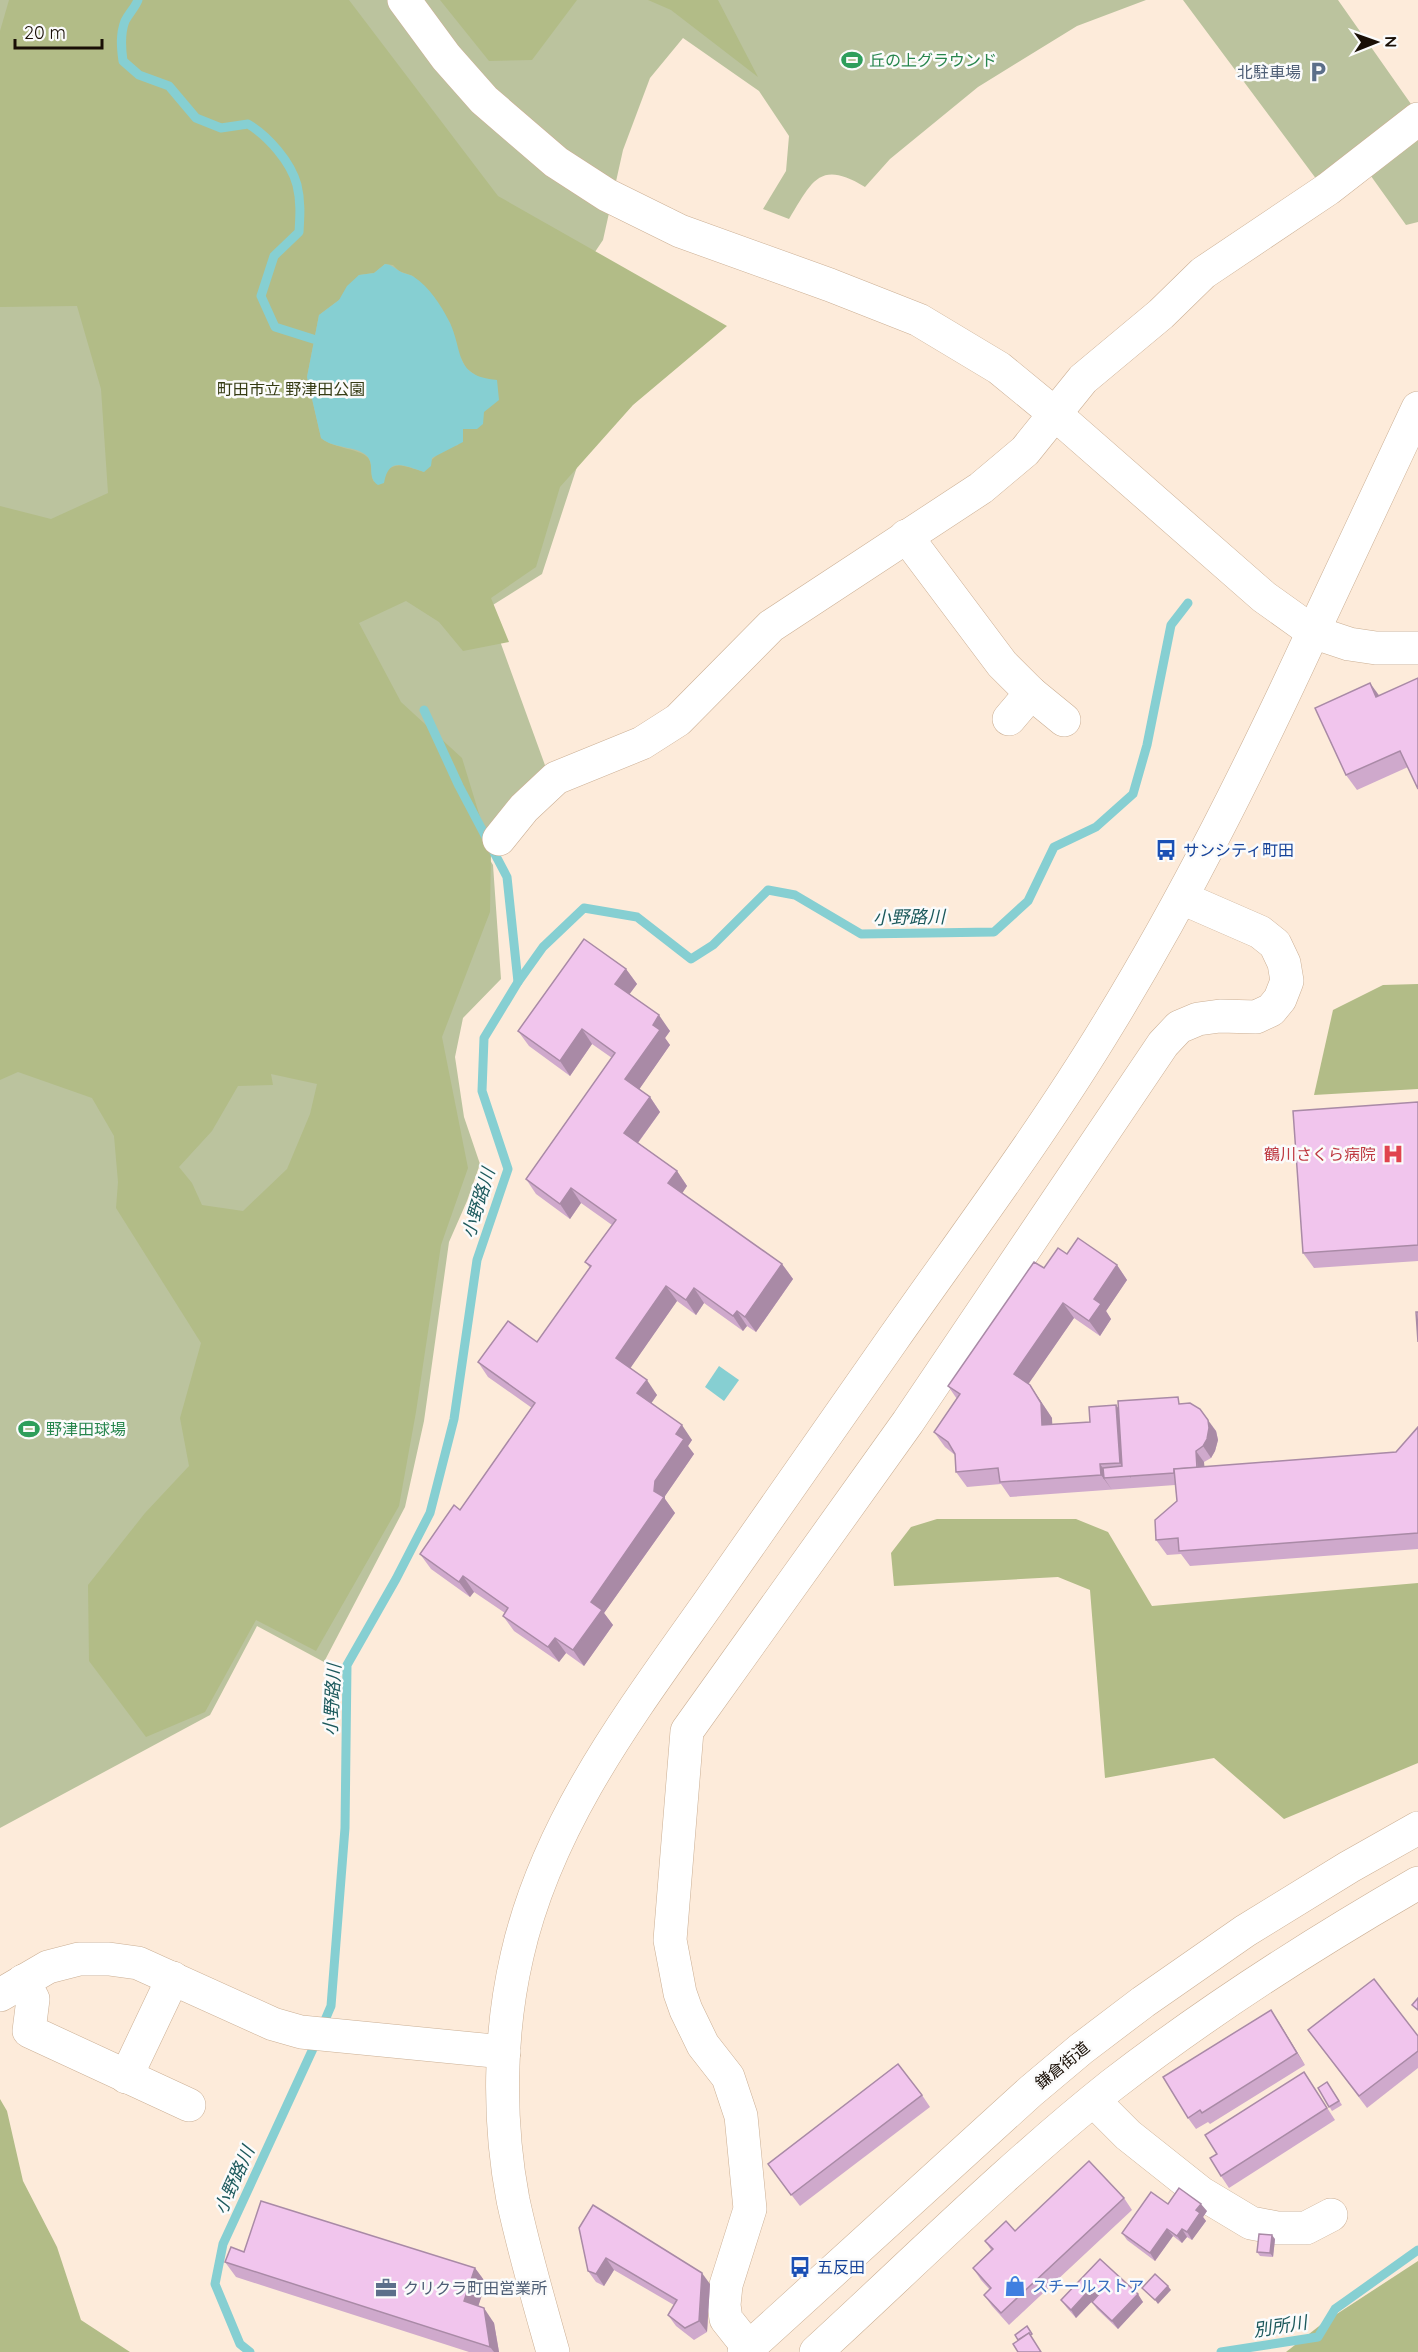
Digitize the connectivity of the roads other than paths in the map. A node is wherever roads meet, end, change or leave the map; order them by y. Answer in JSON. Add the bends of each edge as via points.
{"nodes":[{"id":1,"x":404,"y":0,"type":"edge"},
{"id":2,"x":1418,"y":119,"type":"edge"},
{"id":3,"x":1418,"y":408,"type":"edge"},
{"id":4,"x":1055,"y":414,"type":"junction"},
{"id":5,"x":906,"y":536,"type":"junction"},
{"id":6,"x":1313,"y":632,"type":"junction"},
{"id":7,"x":1418,"y":648,"type":"edge"},
{"id":8,"x":1031,"y":693,"type":"junction"},
{"id":9,"x":1010,"y":719,"type":"dead end"},
{"id":10,"x":1064,"y":720,"type":"dead end"},
{"id":11,"x":499,"y":839,"type":"dead end"},
{"id":12,"x":1182,"y":898,"type":"junction"},
{"id":13,"x":1418,"y":1828,"type":"edge"},
{"id":14,"x":1418,"y":1883,"type":"edge"},
{"id":15,"x":173,"y":1978,"type":"junction"},
{"id":16,"x":11,"y":1988,"type":"edge"},
{"id":17,"x":504,"y":2052,"type":"junction"},
{"id":18,"x":126,"y":2077,"type":"junction"},
{"id":19,"x":1094,"y":2101,"type":"junction"},
{"id":20,"x":189,"y":2105,"type":"dead end"},
{"id":21,"x":1331,"y":2215,"type":"dead end"},
{"id":22,"x":746,"y":2350,"type":"edge"},
{"id":23,"x":553,"y":2352,"type":"edge"},
{"id":24,"x":816,"y":2352,"type":"edge"}],
"edges":[{"from":1,"to":4,"type":"street","via":[[484,100],[556,162],[606,195],[680,231],[919,320],[999,368]]},
{"from":2,"to":4,"type":"street","via":[[1328,189],[1203,273],[1083,379]]},
{"from":3,"to":6,"type":"street"},
{"from":4,"to":5,"type":"street","via":[[1024,451],[981,488]]},
{"from":4,"to":6,"type":"street","via":[[1247,583]]},
{"from":5,"to":8,"type":"street","via":[[1002,664]]},
{"from":5,"to":11,"type":"street","via":[[771,627],[678,720],[642,743],[556,778]]},
{"from":6,"to":7,"type":"street","via":[[1376,648]]},
{"from":6,"to":12,"type":"street"},
{"from":8,"to":9,"type":"street"},
{"from":8,"to":10,"type":"street"},
{"from":12,"to":17,"type":"street","via":[[1106,1028],[1030,1143],[638,1703],[575,1801],[551,1851],[517,1954]]},
{"from":12,"to":22,"type":"street","via":[[1260,932],[1275,944],[1287,981],[1280,999],[1271,1010],[1256,1017],[1198,1018],[1179,1027],[1163,1044],[908,1422],[687,1731],[670,1940],[686,2010],[703,2045],[728,2078],[741,2116],[750,2209],[726,2285],[724,2305],[726,2319]]},
{"from":13,"to":22,"type":"street","name":"鎌倉街道","via":[[1245,1931],[1081,2049]]},
{"from":14,"to":19,"type":"street","via":[[1271,1972]]},
{"from":15,"to":16,"type":"street","via":[[138,1963],[79,1959],[48,1967]]},
{"from":15,"to":17,"type":"street","via":[[273,2024],[301,2032]]},
{"from":15,"to":18,"type":"street"},
{"from":16,"to":18,"type":"street","via":[[33,1999],[29,2031]]},
{"from":17,"to":23,"type":"street","via":[[507,2155],[513,2198]]},
{"from":18,"to":20,"type":"street"},
{"from":19,"to":21,"type":"street","via":[[1128,2135],[1201,2193],[1251,2223],[1306,2228]]},
{"from":19,"to":24,"type":"street"}]}
